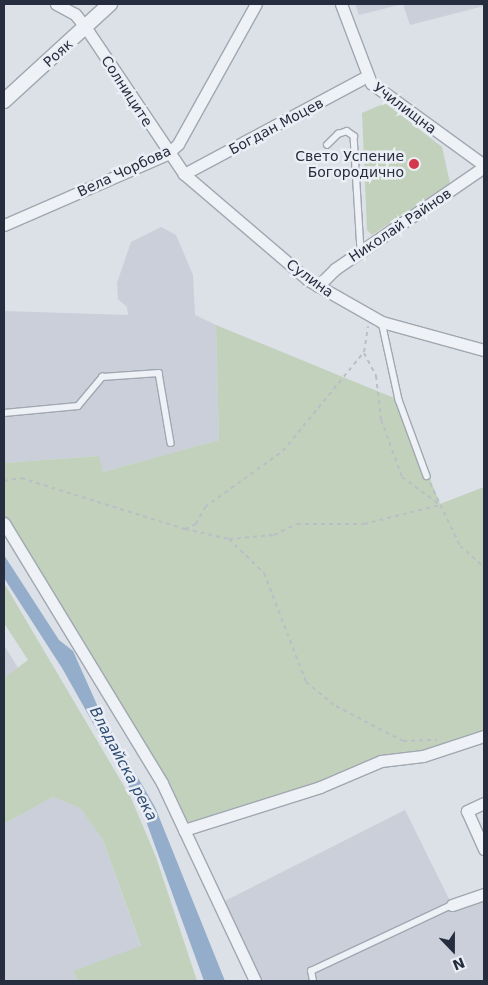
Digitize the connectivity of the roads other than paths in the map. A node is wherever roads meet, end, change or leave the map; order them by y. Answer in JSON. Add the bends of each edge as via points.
{"nodes":[{"id":1,"x":56,"y":4,"type":"edge"},
{"id":2,"x":110,"y":4,"type":"edge"},
{"id":3,"x":256,"y":4,"type":"edge"},
{"id":4,"x":341,"y":4,"type":"edge"},
{"id":5,"x":86,"y":28,"type":"junction"},
{"id":6,"x":366,"y":77,"type":"junction"},
{"id":7,"x":4,"y":101,"type":"edge"},
{"id":8,"x":328,"y":145,"type":"dead end"},
{"id":9,"x":167,"y":154,"type":"junction"},
{"id":10,"x":484,"y":166,"type":"edge"},
{"id":11,"x":184,"y":174,"type":"junction"},
{"id":12,"x":4,"y":225,"type":"edge"},
{"id":13,"x":361,"y":251,"type":"junction"},
{"id":14,"x":318,"y":286,"type":"junction"},
{"id":15,"x":382,"y":322,"type":"junction"},
{"id":16,"x":484,"y":350,"type":"edge"},
{"id":17,"x":4,"y":413,"type":"edge"},
{"id":18,"x":171,"y":444,"type":"dead end"},
{"id":19,"x":427,"y":476,"type":"road end"},
{"id":20,"x":4,"y":523,"type":"edge"},
{"id":21,"x":484,"y":736,"type":"edge"},
{"id":22,"x":484,"y":802,"type":"edge"},
{"id":23,"x":184,"y":830,"type":"junction"},
{"id":24,"x":484,"y":849,"type":"edge"},
{"id":25,"x":484,"y":894,"type":"edge"},
{"id":26,"x":452,"y":905,"type":"joint"},
{"id":27,"x":254,"y":981,"type":"edge"},
{"id":28,"x":313,"y":981,"type":"edge"}],
"edges":[{"from":1,"to":5,"type":"street","name":"Солниците","via":[[75,14]]},
{"from":2,"to":5,"type":"street","name":"Рояк"},
{"from":3,"to":9,"type":"street","name":"Вела Чорбова","via":[[188,133]]},
{"from":4,"to":6,"type":"street","name":"Училищна"},
{"from":5,"to":7,"type":"street","name":"Рояк"},
{"from":5,"to":9,"type":"street","name":"Солниците"},
{"from":6,"to":10,"type":"street","name":"Училищна"},
{"from":6,"to":11,"type":"street","name":"Богдан Моцев"},
{"from":8,"to":13,"type":"lane","via":[[338,134],[347,131],[354,136]]},
{"from":9,"to":11,"type":"street","name":"Сулина"},
{"from":9,"to":12,"type":"street","name":"Вела Чорбова"},
{"from":10,"to":13,"type":"street","name":"Николай Райнов"},
{"from":11,"to":14,"type":"street","name":"Сулина"},
{"from":13,"to":14,"type":"street","name":"Николай Райнов"},
{"from":14,"to":15,"type":"street","name":"Сулина"},
{"from":15,"to":16,"type":"street","name":"Сулина"},
{"from":15,"to":19,"type":"lane","via":[[399,400]]},
{"from":17,"to":18,"type":"lane","via":[[78,406],[102,378],[159,373]]},
{"from":20,"to":23,"type":"street","via":[[162,783]]},
{"from":21,"to":23,"type":"street","via":[[423,756],[381,761],[320,787]]},
{"from":22,"to":24,"type":"street","via":[[467,811]]},
{"from":23,"to":27,"type":"street"},
{"from":25,"to":26,"type":"street"},
{"from":26,"to":28,"type":"lane","via":[[311,971]]}]}
